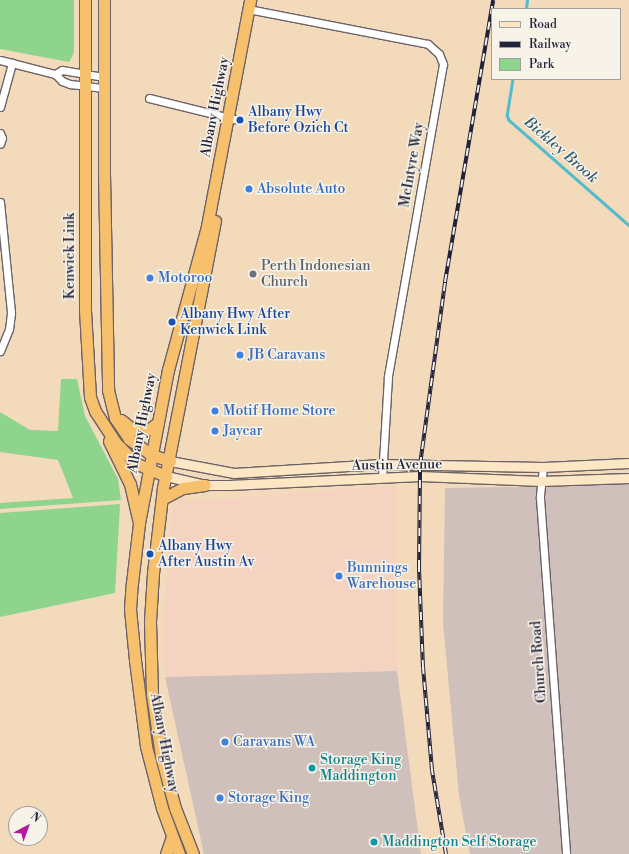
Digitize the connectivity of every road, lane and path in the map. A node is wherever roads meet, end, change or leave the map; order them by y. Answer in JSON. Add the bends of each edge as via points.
{"nodes":[{"id":1,"x":85,"y":0,"type":"edge"},
{"id":2,"x":104,"y":0,"type":"edge"},
{"id":3,"x":253,"y":5,"type":"edge"},
{"id":4,"x":0,"y":60,"type":"edge"},
{"id":5,"x":12,"y":63,"type":"junction"},
{"id":6,"x":55,"y":74,"type":"junction"},
{"id":7,"x":85,"y":74,"type":"junction"},
{"id":8,"x":104,"y":77,"type":"junction"},
{"id":9,"x":84,"y":87,"type":"junction"},
{"id":10,"x":104,"y":88,"type":"junction"},
{"id":11,"x":149,"y":98,"type":"dead end"},
{"id":12,"x":0,"y":107,"type":"edge"},
{"id":13,"x":231,"y":118,"type":"junction"},
{"id":14,"x":0,"y":133,"type":"edge"},
{"id":15,"x":0,"y":144,"type":"edge"},
{"id":16,"x":0,"y":202,"type":"edge"},
{"id":17,"x":0,"y":351,"type":"edge"},
{"id":18,"x":111,"y":406,"type":"junction"},
{"id":19,"x":94,"y":411,"type":"junction"},
{"id":20,"x":158,"y":423,"type":"junction"},
{"id":21,"x":152,"y":455,"type":"junction"},
{"id":22,"x":170,"y":461,"type":"junction"},
{"id":23,"x":629,"y":462,"type":"edge"},
{"id":24,"x":381,"y":464,"type":"junction"},
{"id":25,"x":543,"y":467,"type":"junction"},
{"id":26,"x":148,"y":471,"type":"junction"},
{"id":27,"x":166,"y":476,"type":"junction"},
{"id":28,"x":382,"y":477,"type":"junction"},
{"id":29,"x":629,"y":478,"type":"edge"},
{"id":30,"x":541,"y":481,"type":"junction"},
{"id":31,"x":205,"y":485,"type":"junction"},
{"id":32,"x":162,"y":499,"type":"junction"},
{"id":33,"x":139,"y":522,"type":"junction"},
{"id":34,"x":172,"y":837,"type":"junction"},
{"id":35,"x":166,"y":854,"type":"edge"},
{"id":36,"x":179,"y":854,"type":"edge"},
{"id":37,"x":193,"y":854,"type":"edge"},
{"id":38,"x":566,"y":854,"type":"edge"}],
"edges":[{"from":1,"to":7,"type":"highway","name":"Kenwick Link"},
{"from":2,"to":8,"type":"highway"},
{"from":3,"to":13,"type":"highway","name":"Albany Highway"},
{"from":3,"to":24,"type":"street","name":"McIntyre Way","via":[[428,44],[439,54],[443,64],[388,377]]},
{"from":4,"to":5,"type":"street"},
{"from":5,"to":6,"type":"street"},
{"from":5,"to":12,"type":"street"},
{"from":6,"to":7,"type":"street","via":[[62,70]]},
{"from":6,"to":9,"type":"street","via":[[62,81]]},
{"from":7,"to":8,"type":"street"},
{"from":7,"to":9,"type":"highway","name":"Kenwick Link"},
{"from":8,"to":10,"type":"highway"},
{"from":9,"to":10,"type":"street"},
{"from":9,"to":19,"type":"highway","name":"Kenwick Link","via":[[86,341],[90,397]]},
{"from":10,"to":18,"type":"highway","via":[[106,361]]},
{"from":11,"to":13,"type":"street"},
{"from":13,"to":20,"type":"highway","name":"Albany Highway","via":[[207,226],[168,370]]},
{"from":13,"to":22,"type":"highway","name":"Albany Highway"},
{"from":14,"to":15,"type":"street"},
{"from":16,"to":17,"type":"street","via":[[11,313],[9,329]]},
{"from":18,"to":20,"type":"highway","via":[[132,430],[146,430]]},
{"from":18,"to":21,"type":"highway","via":[[115,418],[129,438]]},
{"from":19,"to":26,"type":"highway","name":"Kenwick Link","via":[[116,443]]},
{"from":19,"to":33,"type":"highway","via":[[130,484]]},
{"from":20,"to":21,"type":"highway","name":"Albany Highway"},
{"from":21,"to":22,"type":"highway"},
{"from":21,"to":26,"type":"highway","name":"Albany Highway"},
{"from":22,"to":24,"type":"main road","name":"Austin Avenue","via":[[234,473]]},
{"from":22,"to":27,"type":"highway","name":"Albany Highway"},
{"from":23,"to":25,"type":"main road","name":"Austin Avenue"},
{"from":24,"to":25,"type":"main road","name":"Austin Avenue"},
{"from":24,"to":28,"type":"street","name":"McIntyre Way"},
{"from":25,"to":30,"type":"street","name":"Church Road"},
{"from":26,"to":27,"type":"highway","name":"Kenwick Link"},
{"from":26,"to":33,"type":"highway","name":"Albany Highway"},
{"from":27,"to":31,"type":"main road","name":"Austin Avenue"},
{"from":27,"to":32,"type":"highway","name":"Albany Highway"},
{"from":28,"to":30,"type":"main road","name":"Austin Avenue"},
{"from":28,"to":31,"type":"main road","name":"Austin Avenue"},
{"from":29,"to":30,"type":"main road","name":"Austin Avenue"},
{"from":30,"to":38,"type":"street","name":"Church Road"},
{"from":31,"to":32,"type":"highway","via":[[183,488]]},
{"from":32,"to":37,"type":"highway","name":"Albany Highway","via":[[152,590],[152,694],[168,782]]},
{"from":33,"to":34,"type":"highway","name":"Albany Highway","via":[[131,596],[135,660],[146,746]]},
{"from":34,"to":35,"type":"highway"},
{"from":34,"to":36,"type":"highway","name":"Albany Highway"}]}
